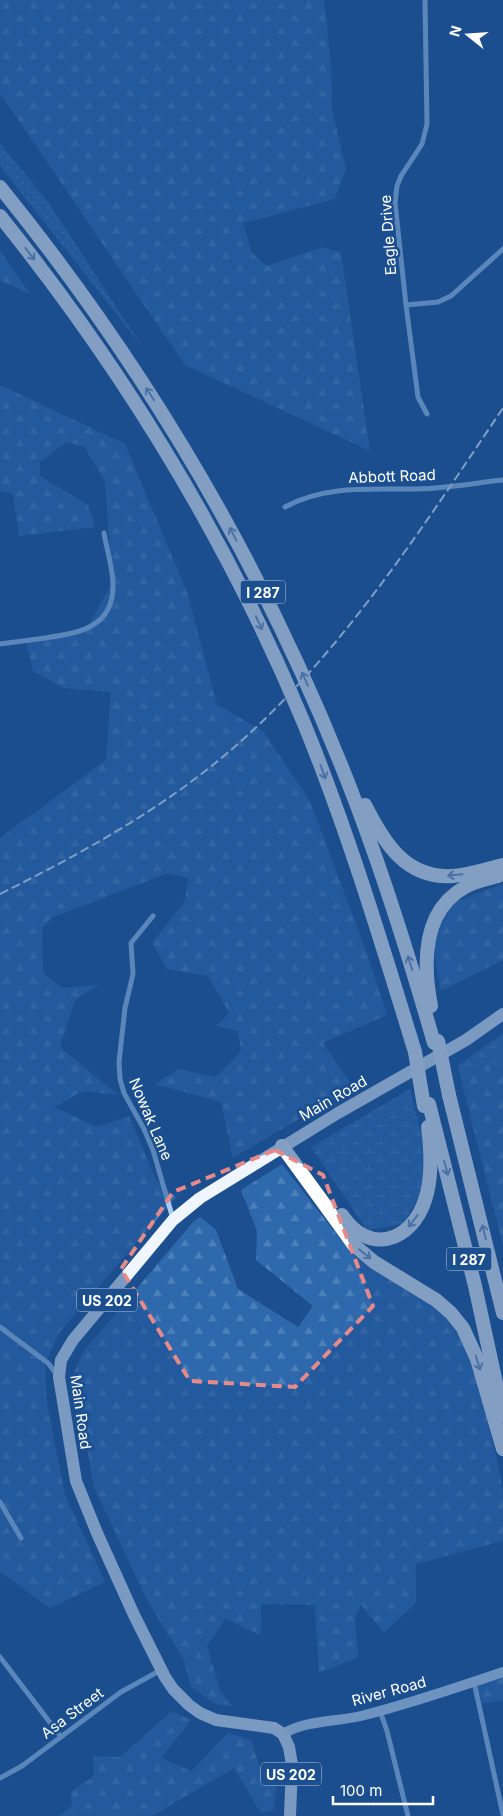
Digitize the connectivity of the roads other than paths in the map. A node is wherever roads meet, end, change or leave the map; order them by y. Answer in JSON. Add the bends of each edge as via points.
{"nodes":[{"id":1,"x":425,"y":0,"type":"edge"},
{"id":2,"x":0,"y":187,"type":"edge"},
{"id":3,"x":0,"y":216,"type":"edge"},
{"id":4,"x":503,"y":249,"type":"edge"},
{"id":5,"x":406,"y":305,"type":"junction"},
{"id":6,"x":427,"y":414,"type":"dead end"},
{"id":7,"x":503,"y":480,"type":"edge"},
{"id":8,"x":285,"y":507,"type":"dead end"},
{"id":9,"x":104,"y":533,"type":"dead end"},
{"id":10,"x":0,"y":644,"type":"edge"},
{"id":11,"x":319,"y":712,"type":"junction"},
{"id":12,"x":503,"y":865,"type":"edge"},
{"id":13,"x":503,"y":875,"type":"edge"},
{"id":14,"x":153,"y":916,"type":"dead end"},
{"id":15,"x":503,"y":1014,"type":"edge"},
{"id":16,"x":436,"y":1042,"type":"junction"},
{"id":17,"x":426,"y":1105,"type":"junction"},
{"id":18,"x":286,"y":1144,"type":"junction"},
{"id":19,"x":173,"y":1220,"type":"junction"},
{"id":20,"x":503,"y":1313,"type":"edge"},
{"id":21,"x":0,"y":1327,"type":"edge"},
{"id":22,"x":59,"y":1377,"type":"junction"},
{"id":23,"x":503,"y":1415,"type":"edge"},
{"id":24,"x":503,"y":1449,"type":"edge"},
{"id":25,"x":0,"y":1502,"type":"edge"},
{"id":26,"x":21,"y":1538,"type":"dead end"},
{"id":27,"x":0,"y":1657,"type":"edge"},
{"id":28,"x":161,"y":1670,"type":"junction"},
{"id":29,"x":503,"y":1672,"type":"edge"},
{"id":30,"x":474,"y":1682,"type":"junction"},
{"id":31,"x":380,"y":1711,"type":"junction"},
{"id":32,"x":283,"y":1734,"type":"junction"},
{"id":33,"x":61,"y":1736,"type":"junction"},
{"id":34,"x":0,"y":1778,"type":"edge"},
{"id":35,"x":503,"y":1815,"type":"edge"},
{"id":36,"x":290,"y":1816,"type":"edge"},
{"id":37,"x":408,"y":1816,"type":"edge"}],
"edges":[{"from":1,"to":5,"type":"street","name":"Eagle Drive","via":[[427,124],[422,144],[402,176],[396,194]]},
{"from":11,"to":2,"type":"highway","number":"I 287","one_way":true,"via":[[258,582],[179,440],[95,313]]},
{"from":3,"to":17,"type":"highway","number":"I 287","one_way":true,"bridge":true,"via":[[81,323],[144,418],[203,515],[255,615],[303,720],[330,791],[414,1052]]},
{"from":4,"to":5,"type":"street","via":[[451,296],[444,300]]},
{"from":5,"to":6,"type":"street","name":"Eagle Drive","via":[[418,398]]},
{"from":7,"to":8,"type":"street","name":"Abbott Road","via":[[419,488],[340,490],[300,498]]},
{"from":9,"to":10,"type":"street","via":[[113,583],[112,596],[96,623],[80,632]]},
{"from":12,"to":11,"type":"highway","one_way":true,"via":[[460,875],[444,875],[419,870],[397,856],[374,822]]},
{"from":16,"to":11,"type":"highway","number":"I 287","one_way":true,"via":[[375,855]]},
{"from":13,"to":16,"type":"highway","via":[[474,882],[458,891],[434,920],[426,969]]},
{"from":14,"to":19,"type":"street","name":"Nowak Lane","via":[[131,943],[133,974],[118,1062],[124,1093],[153,1150]]},
{"from":15,"to":18,"type":"main road","name":"Main Road","number":"US 202","via":[[466,1040]]},
{"from":20,"to":16,"type":"highway","number":"I 287","one_way":true,"bridge":true},
{"from":17,"to":18,"type":"highway","one_way":true,"via":[[430,1150],[428,1191],[422,1209],[411,1224],[390,1238],[369,1238],[357,1233]]},
{"from":17,"to":23,"type":"highway","number":"I 287","one_way":true,"via":[[476,1286]]},
{"from":18,"to":19,"type":"main road","name":"Main Road","number":"US 202","via":[[200,1198]]},
{"from":18,"to":24,"type":"highway","one_way":true,"via":[[354,1245],[374,1262],[436,1300],[463,1328],[477,1358]]},
{"from":19,"to":22,"type":"main road","name":"Main Road","number":"US 202","via":[[73,1340],[60,1360]]},
{"from":21,"to":22,"type":"street","via":[[48,1363]]},
{"from":22,"to":28,"type":"main road","name":"Main Road","number":"US 202","via":[[76,1481]]},
{"from":25,"to":26,"type":"street"},
{"from":27,"to":33,"type":"street"},
{"from":28,"to":32,"type":"main road","name":"Main Road","number":"US 202","via":[[189,1706],[208,1717],[274,1728]]},
{"from":28,"to":33,"type":"street","name":"Asa Street","via":[[121,1692]]},
{"from":29,"to":30,"type":"street","name":"River Road"},
{"from":30,"to":31,"type":"street","name":"River Road"},
{"from":30,"to":35,"type":"street"},
{"from":31,"to":32,"type":"street","name":"River Road","via":[[294,1727]]},
{"from":31,"to":37,"type":"street"},
{"from":32,"to":36,"type":"main road","number":"US 202","via":[[292,1765]]},
{"from":33,"to":34,"type":"street","name":"Asa Street","via":[[22,1766]]}]}
